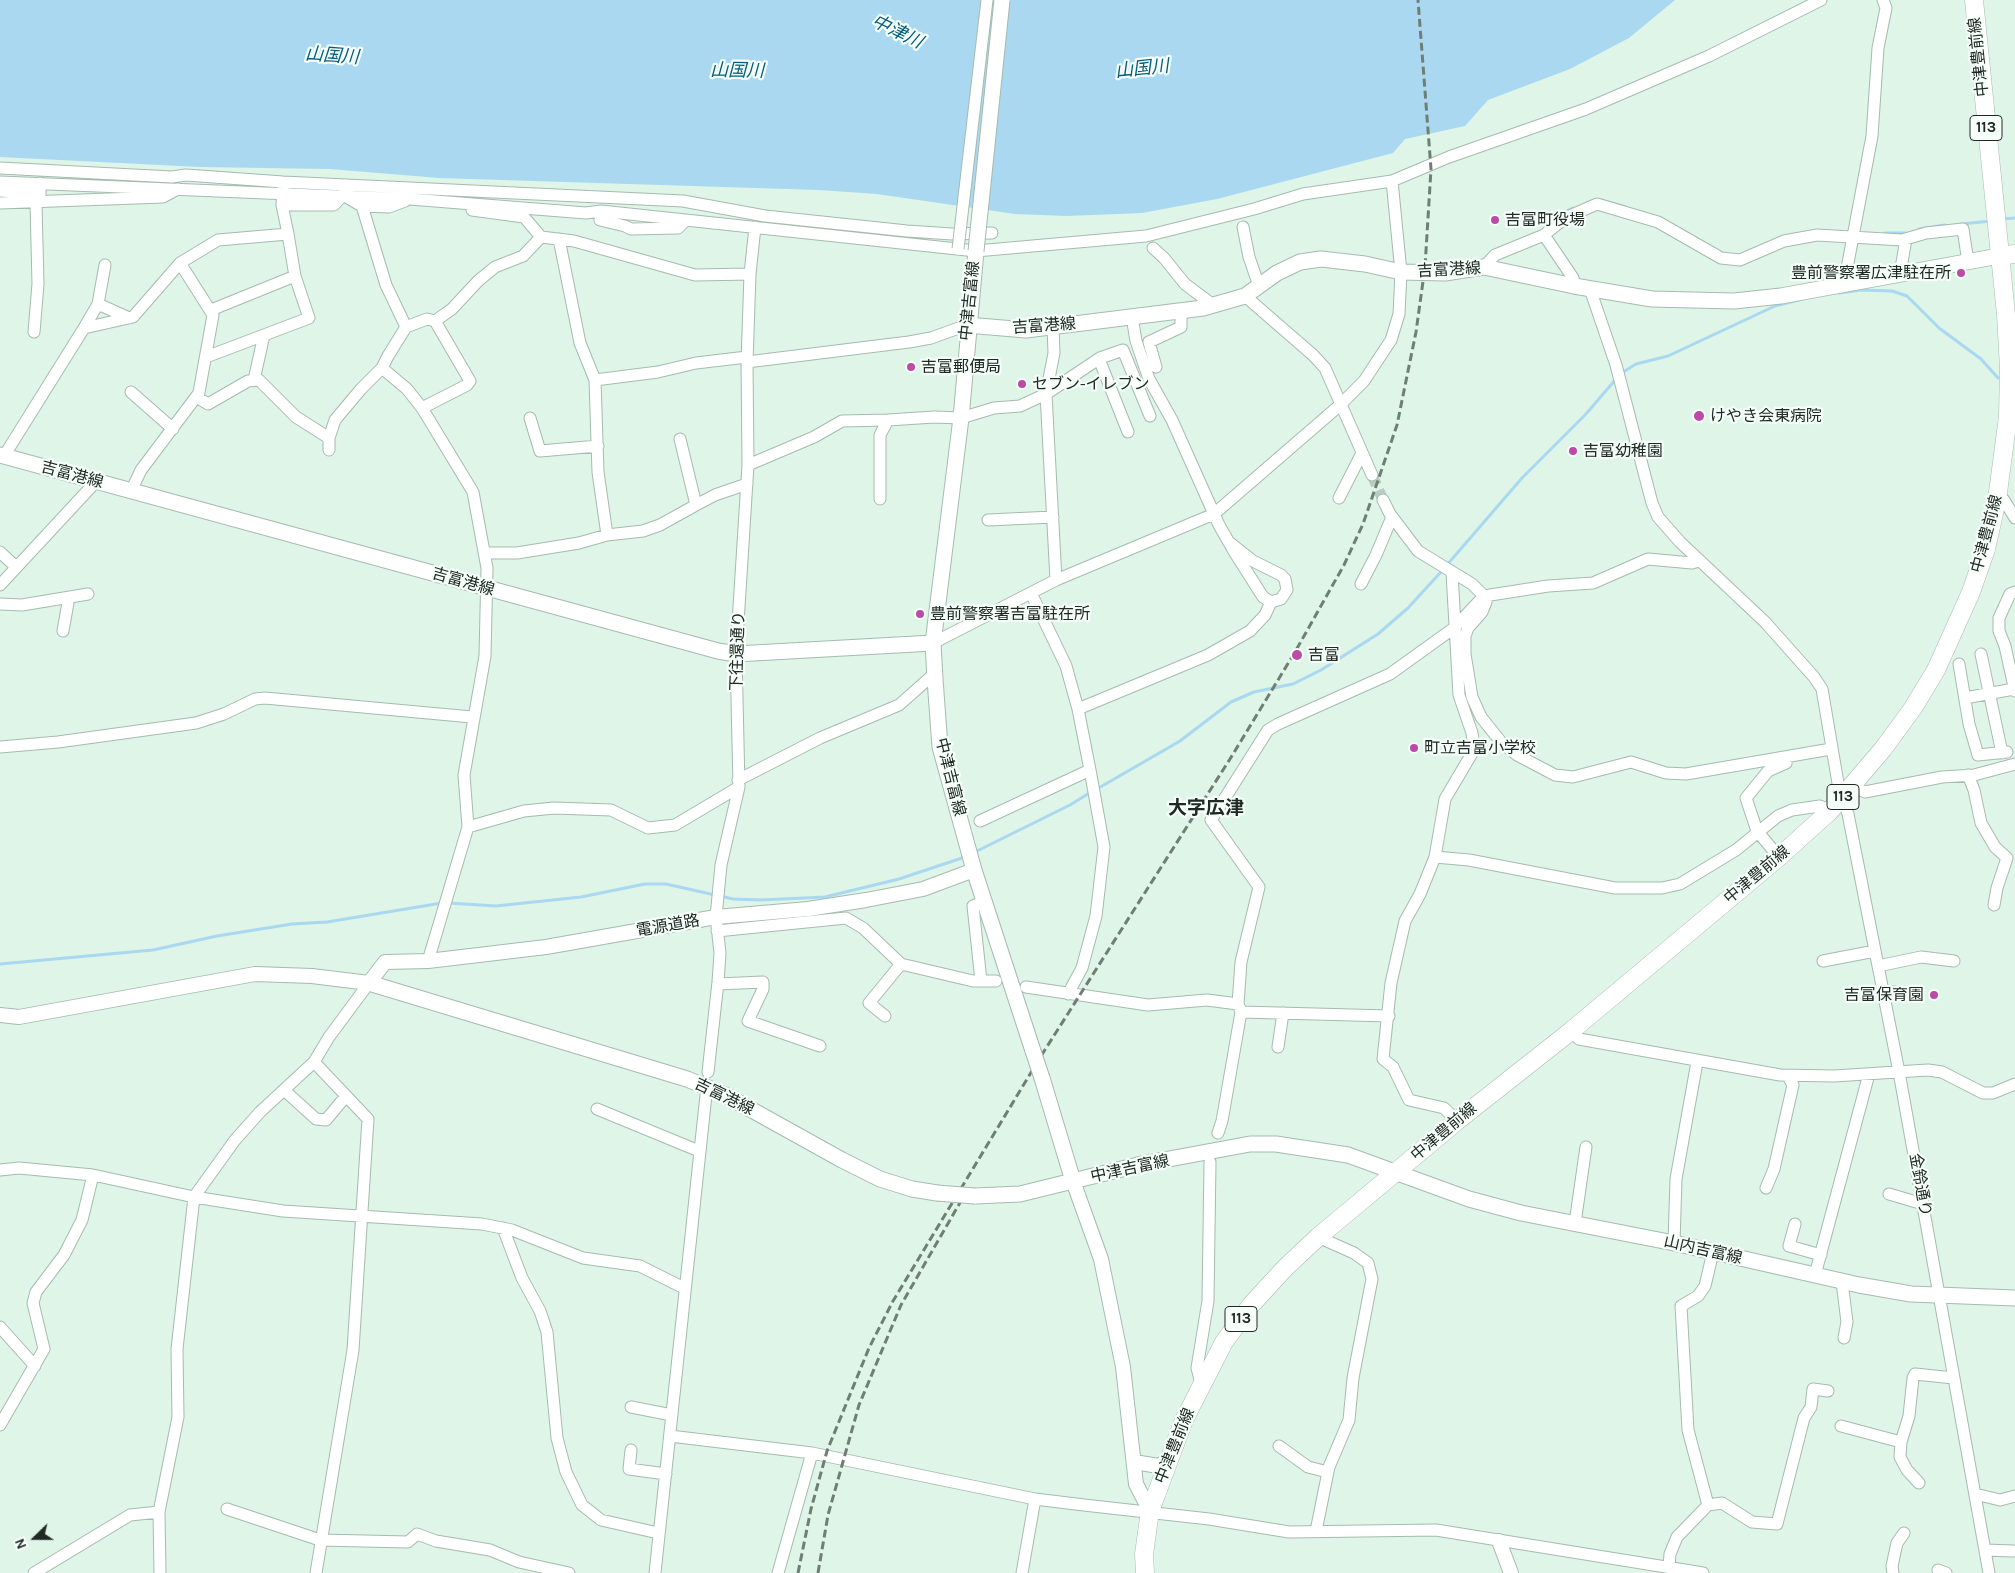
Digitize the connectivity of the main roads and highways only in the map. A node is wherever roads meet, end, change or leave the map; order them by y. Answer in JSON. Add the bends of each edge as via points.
{"nodes":[{"id":1,"x":1002,"y":0,"type":"edge"},
{"id":2,"x":1974,"y":0,"type":"edge"},
{"id":3,"x":2007,"y":255,"type":"edge"},
{"id":4,"x":967,"y":326,"type":"junction"},
{"id":5,"x":2011,"y":331,"type":"edge"},
{"id":6,"x":2,"y":455,"type":"edge"},
{"id":7,"x":934,"y":643,"type":"junction"},
{"id":8,"x":369,"y":983,"type":"road end"},
{"id":9,"x":1397,"y":1172,"type":"junction"},
{"id":10,"x":1074,"y":1181,"type":"junction"},
{"id":11,"x":2015,"y":1298,"type":"edge"},
{"id":12,"x":1145,"y":1573,"type":"edge"}],
"edges":[{"from":1,"to":4,"type":"main road","name":"中津吉富線","bridge":true},
{"from":2,"to":3,"type":"main road","name":"中津豊前線","number":"113"},
{"from":3,"to":4,"type":"main road","name":"吉富港線","via":[[1781,296],[1734,301],[1652,299],[1484,267],[1445,273],[1401,272],[1321,259],[1300,262],[1277,273],[1245,296],[1213,305],[1026,330]]},
{"from":3,"to":5,"type":"main road","name":"中津豊前線","number":"113"},
{"from":4,"to":7,"type":"main road","name":"中津吉富線","via":[[960,418]]},
{"from":5,"to":9,"type":"main road","name":"中津豊前線","number":"113","via":[[2008,417],[1997,500],[1986,549],[1971,592],[1936,670],[1913,708],[1842,799],[1779,857]]},
{"from":6,"to":7,"type":"main road","name":"吉富港線","via":[[718,651],[736,654]]},
{"from":7,"to":10,"type":"main road","name":"中津吉富線","bridge":true,"via":[[940,747],[974,870]]},
{"from":8,"to":10,"type":"main road","name":"吉富港線","bridge":true,"via":[[687,1079],[725,1095],[880,1179],[912,1189],[976,1196],[1020,1194]]},
{"from":9,"to":10,"type":"main road","name":"中津吉富線","via":[[1348,1155],[1250,1144],[1142,1164]]},
{"from":9,"to":11,"type":"main road","name":"山内吉富線","via":[[1469,1199],[1521,1213],[1674,1243],[1842,1282],[1911,1294]]},
{"from":9,"to":12,"type":"main road","name":"中津豊前線","number":"113","via":[[1285,1268],[1251,1305],[1224,1342],[1201,1383],[1150,1511],[1144,1554]]}]}
